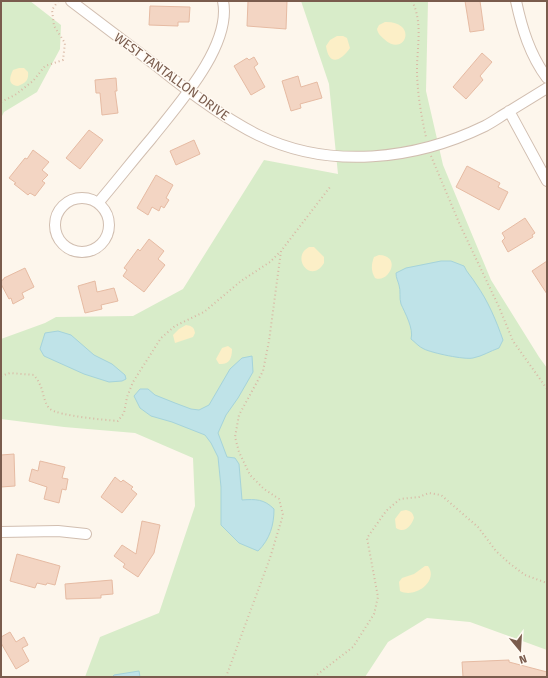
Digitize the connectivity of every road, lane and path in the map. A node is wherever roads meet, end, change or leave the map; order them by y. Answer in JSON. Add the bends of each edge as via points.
{"nodes":[{"id":1,"x":58,"y":1,"type":"edge"},
{"id":2,"x":71,"y":1,"type":"edge"},
{"id":3,"x":223,"y":1,"type":"edge"},
{"id":4,"x":412,"y":1,"type":"edge"},
{"id":5,"x":516,"y":1,"type":"edge"},
{"id":6,"x":547,"y":78,"type":"edge"},
{"id":7,"x":547,"y":88,"type":"edge"},
{"id":8,"x":189,"y":92,"type":"junction"},
{"id":9,"x":1,"y":102,"type":"edge"},
{"id":10,"x":509,"y":111,"type":"junction"},
{"id":11,"x":428,"y":147,"type":"junction"},
{"id":12,"x":547,"y":181,"type":"edge"},
{"id":13,"x":330,"y":187,"type":"dead end"},
{"id":14,"x":98,"y":204,"type":"junction"},
{"id":15,"x":281,"y":251,"type":"junction"},
{"id":16,"x":1,"y":376,"type":"edge"},
{"id":17,"x":547,"y":389,"type":"edge"},
{"id":18,"x":1,"y":532,"type":"edge"},
{"id":19,"x":86,"y":534,"type":"dead end"},
{"id":20,"x":547,"y":583,"type":"edge"},
{"id":21,"x":226,"y":677,"type":"edge"},
{"id":22,"x":314,"y":677,"type":"edge"}],
"edges":[{"from":1,"to":9,"type":"path","via":[[52,10],[54,26],[65,43],[64,60],[45,66],[16,96]]},
{"from":2,"to":8,"type":"street","name":"WEST TANTALLON DRIVE"},
{"from":3,"to":8,"type":"street","via":[[224,11],[216,44]]},
{"from":4,"to":11,"type":"path","via":[[419,32],[417,69],[422,120]]},
{"from":5,"to":6,"type":"street","via":[[529,48]]},
{"from":7,"to":10,"type":"street","name":"WEST TANTALLON DRIVE"},
{"from":8,"to":11,"type":"street","name":"WEST TANTALLON DRIVE","via":[[258,135],[313,154],[366,157],[394,155]]},
{"from":8,"to":14,"type":"street"},
{"from":10,"to":11,"type":"street","name":"WEST TANTALLON DRIVE","via":[[486,126]]},
{"from":10,"to":12,"type":"street"},
{"from":11,"to":17,"type":"path","via":[[513,341]]},
{"from":13,"to":15,"type":"path"},
{"from":14,"to":14,"type":"street","via":[[92,200],[78,198],[64,205],[56,218],[58,236],[63,243],[78,251],[87,251],[102,243],[109,227],[108,218]]},
{"from":15,"to":16,"type":"path","via":[[204,312],[175,326],[161,338],[133,382],[124,414],[118,421],[60,413],[50,409],[40,383],[34,375],[10,373]]},
{"from":15,"to":21,"type":"path","via":[[263,371],[239,415],[235,437],[250,475],[279,499],[283,515],[270,558]]},
{"from":18,"to":19,"type":"street","via":[[58,530]]},
{"from":20,"to":22,"type":"path","via":[[525,575],[509,563],[496,551],[478,527],[441,495],[428,493],[419,497],[400,498],[386,511],[367,538],[378,597],[374,614],[352,647]]}]}
